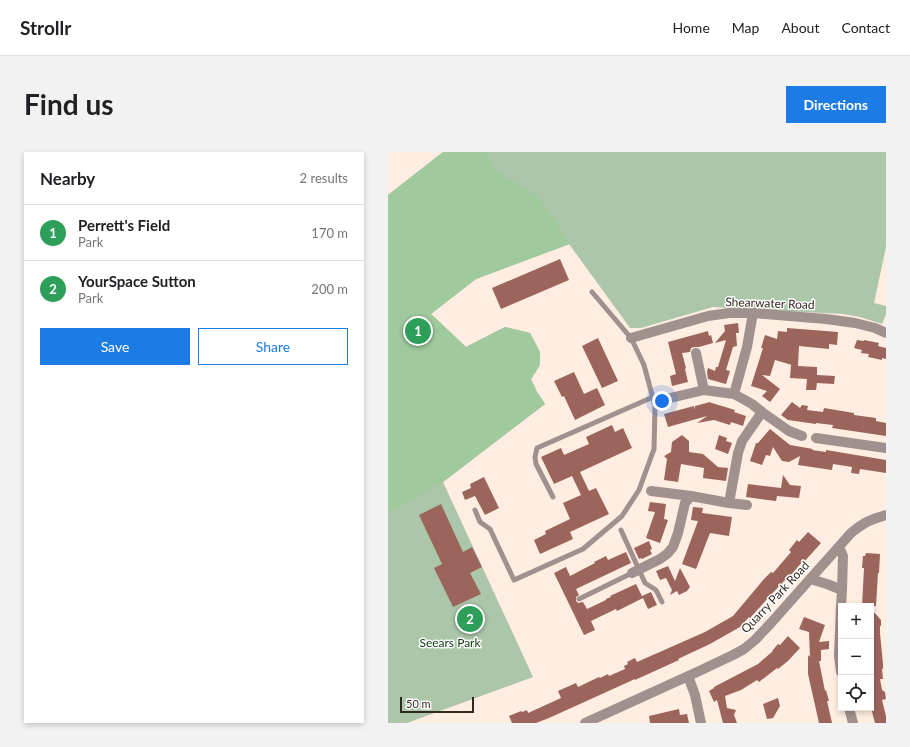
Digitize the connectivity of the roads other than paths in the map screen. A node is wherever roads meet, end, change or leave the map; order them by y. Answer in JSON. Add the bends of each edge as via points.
{"nodes":[{"id":1,"x":592,"y":292,"type":"dead end"},
{"id":2,"x":753,"y":313,"type":"junction"},
{"id":3,"x":886,"y":333,"type":"edge"},
{"id":4,"x":631,"y":338,"type":"junction"},
{"id":5,"x":696,"y":353,"type":"dead end"},
{"id":6,"x":704,"y":390,"type":"junction"},
{"id":7,"x":734,"y":394,"type":"junction"},
{"id":8,"x":653,"y":397,"type":"junction"},
{"id":9,"x":666,"y":399,"type":"dead end"},
{"id":10,"x":762,"y":412,"type":"junction"},
{"id":11,"x":802,"y":436,"type":"dead end"},
{"id":12,"x":816,"y":438,"type":"dead end"},
{"id":13,"x":886,"y":448,"type":"edge"},
{"id":14,"x":651,"y":490,"type":"dead end"},
{"id":15,"x":691,"y":496,"type":"junction"},
{"id":16,"x":553,"y":497,"type":"dead end"},
{"id":17,"x":730,"y":503,"type":"junction"},
{"id":18,"x":747,"y":505,"type":"dead end"},
{"id":19,"x":475,"y":510,"type":"dead end"},
{"id":20,"x":886,"y":515,"type":"edge"},
{"id":21,"x":621,"y":530,"type":"dead end"},
{"id":22,"x":839,"y":547,"type":"junction"},
{"id":23,"x":636,"y":571,"type":"junction"},
{"id":24,"x":810,"y":579,"type":"junction"},
{"id":25,"x":842,"y":590,"type":"junction"},
{"id":26,"x":579,"y":598,"type":"dead end"},
{"id":27,"x":662,"y":602,"type":"dead end"},
{"id":28,"x":841,"y":603,"type":"edge"},
{"id":29,"x":688,"y":676,"type":"junction"},
{"id":30,"x":850,"y":711,"type":"edge"},
{"id":31,"x":585,"y":723,"type":"edge"},
{"id":32,"x":701,"y":723,"type":"edge"},
{"id":33,"x":853,"y":723,"type":"edge"}],
"edges":[{"from":1,"to":4,"type":"lane"},
{"from":2,"to":3,"type":"street","name":"Shearwater Road","via":[[855,323]]},
{"from":2,"to":4,"type":"street","name":"Shearwater Road","via":[[708,316]]},
{"from":2,"to":7,"type":"street"},
{"from":4,"to":8,"type":"lane","via":[[644,364]]},
{"from":5,"to":6,"type":"street"},
{"from":6,"to":7,"type":"street"},
{"from":6,"to":9,"type":"street"},
{"from":7,"to":10,"type":"street"},
{"from":8,"to":16,"type":"lane","via":[[537,448],[536,464]]},
{"from":8,"to":19,"type":"lane","via":[[654,449],[638,490],[622,516],[583,550],[514,580],[490,529],[480,522]]},
{"from":10,"to":11,"type":"street","via":[[789,431]]},
{"from":10,"to":17,"type":"street","via":[[742,441]]},
{"from":12,"to":13,"type":"street"},
{"from":14,"to":15,"type":"street"},
{"from":15,"to":17,"type":"street"},
{"from":15,"to":23,"type":"street","via":[[685,503],[673,547],[660,560]]},
{"from":17,"to":18,"type":"street"},
{"from":20,"to":22,"type":"street","name":"Quarry Park Road","via":[[871,519],[860,526]]},
{"from":21,"to":23,"type":"lane"},
{"from":22,"to":24,"type":"street","name":"Quarry Park Road"},
{"from":22,"to":25,"type":"street","via":[[843,556]]},
{"from":23,"to":26,"type":"lane"},
{"from":23,"to":27,"type":"lane","via":[[645,583],[656,590]]},
{"from":24,"to":25,"type":"street"},
{"from":24,"to":29,"type":"street","name":"Quarry Park Road","via":[[744,649]]},
{"from":25,"to":28,"type":"street"},
{"from":29,"to":31,"type":"street","name":"Quarry Park Road"},
{"from":29,"to":32,"type":"street"},
{"from":30,"to":33,"type":"street"}]}
